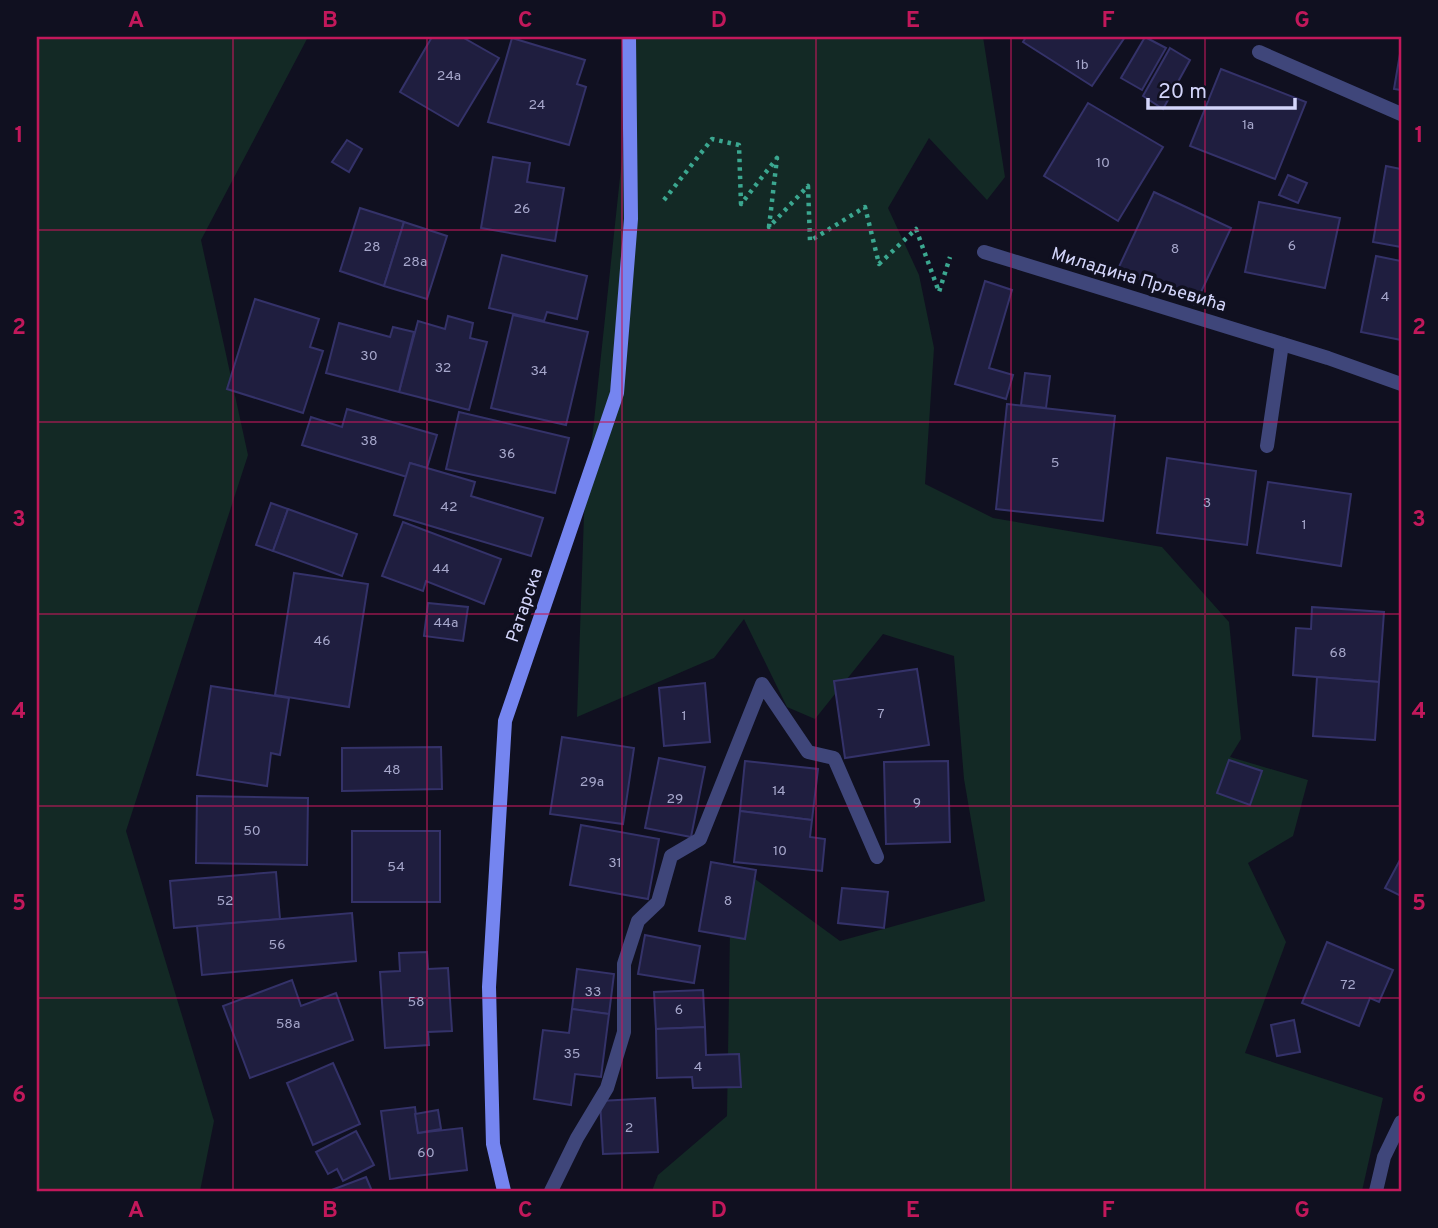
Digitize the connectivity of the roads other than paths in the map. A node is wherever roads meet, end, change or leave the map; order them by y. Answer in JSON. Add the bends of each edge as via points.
{"nodes":[{"id":1,"x":629,"y":37,"type":"edge"},
{"id":2,"x":1259,"y":52,"type":"dead end"},
{"id":3,"x":1401,"y":114,"type":"edge"},
{"id":4,"x":984,"y":252,"type":"road end"},
{"id":5,"x":1282,"y":344,"type":"junction"},
{"id":6,"x":1401,"y":384,"type":"edge"},
{"id":7,"x":1267,"y":446,"type":"dead end"},
{"id":8,"x":877,"y":857,"type":"dead end"},
{"id":9,"x":1401,"y":1122,"type":"edge"},
{"id":10,"x":503,"y":1191,"type":"edge"},
{"id":11,"x":551,"y":1191,"type":"edge"},
{"id":12,"x":1376,"y":1191,"type":"edge"}],
"edges":[{"from":1,"to":10,"type":"street","name":"Ратарска","via":[[631,219],[617,393],[505,721],[489,987],[493,1144]]},
{"from":2,"to":3,"type":"street"},
{"from":4,"to":5,"type":"street","name":"Миладина Прљевића"},
{"from":5,"to":6,"type":"street","name":"Миладина Прљевића"},
{"from":5,"to":7,"type":"street"},
{"from":8,"to":11,"type":"street","via":[[834,758],[808,752],[762,684],[700,839],[671,856],[658,902],[638,921],[624,964],[624,1032],[607,1088]]},
{"from":9,"to":12,"type":"street","via":[[1384,1157]]}]}
